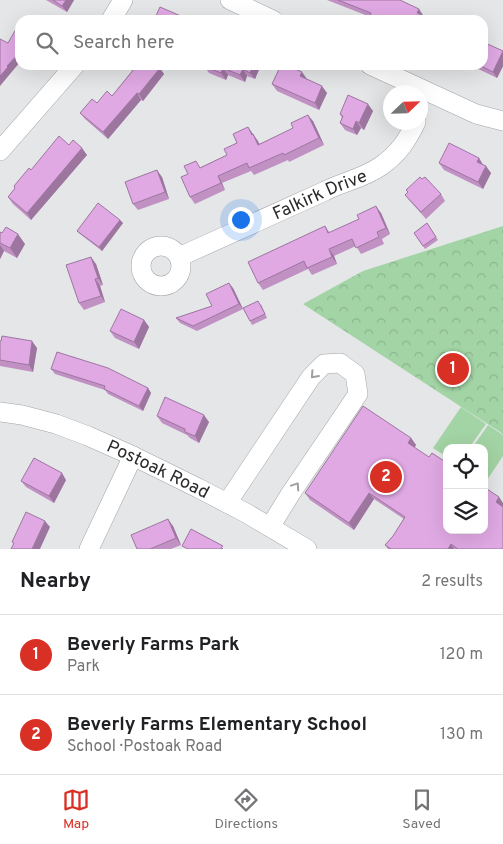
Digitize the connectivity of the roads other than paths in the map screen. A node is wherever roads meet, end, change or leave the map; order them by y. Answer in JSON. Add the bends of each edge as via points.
{"nodes":[{"id":1,"x":123,"y":0,"type":"edge"},
{"id":2,"x":230,"y":0,"type":"edge"},
{"id":3,"x":114,"y":15,"type":"edge"},
{"id":4,"x":262,"y":15,"type":"edge"},
{"id":5,"x":71,"y":70,"type":"edge"},
{"id":6,"x":381,"y":70,"type":"edge"},
{"id":7,"x":430,"y":93,"type":"junction"},
{"id":8,"x":428,"y":97,"type":"edge"},
{"id":9,"x":503,"y":121,"type":"edge"},
{"id":10,"x":412,"y":130,"type":"edge"},
{"id":11,"x":0,"y":151,"type":"edge"},
{"id":12,"x":179,"y":257,"type":"dead end"},
{"id":13,"x":0,"y":412,"type":"edge"},
{"id":14,"x":133,"y":456,"type":"junction"},
{"id":15,"x":227,"y":503,"type":"junction"},
{"id":16,"x":270,"y":527,"type":"junction"},
{"id":17,"x":89,"y":549,"type":"edge"},
{"id":18,"x":307,"y":549,"type":"edge"}],
"edges":[{"from":1,"to":3,"type":"street"},
{"from":2,"to":4,"type":"street"},
{"from":5,"to":11,"type":"street"},
{"from":6,"to":7,"type":"street"},
{"from":7,"to":8,"type":"street"},
{"from":7,"to":9,"type":"street","via":[[476,114]]},
{"from":10,"to":12,"type":"street","name":"Falkirk Drive","via":[[395,155],[364,176]]},
{"from":13,"to":14,"type":"street","name":"Postoak Road","via":[[56,424]]},
{"from":14,"to":15,"type":"street","name":"Postoak Road"},
{"from":14,"to":17,"type":"street"},
{"from":15,"to":16,"type":"street","name":"Postoak Road"},
{"from":16,"to":15,"type":"street","one_way":true,"via":[[358,394],[356,374],[340,363],[324,364],[311,377]]},
{"from":16,"to":18,"type":"street","name":"Postoak Road"}]}
